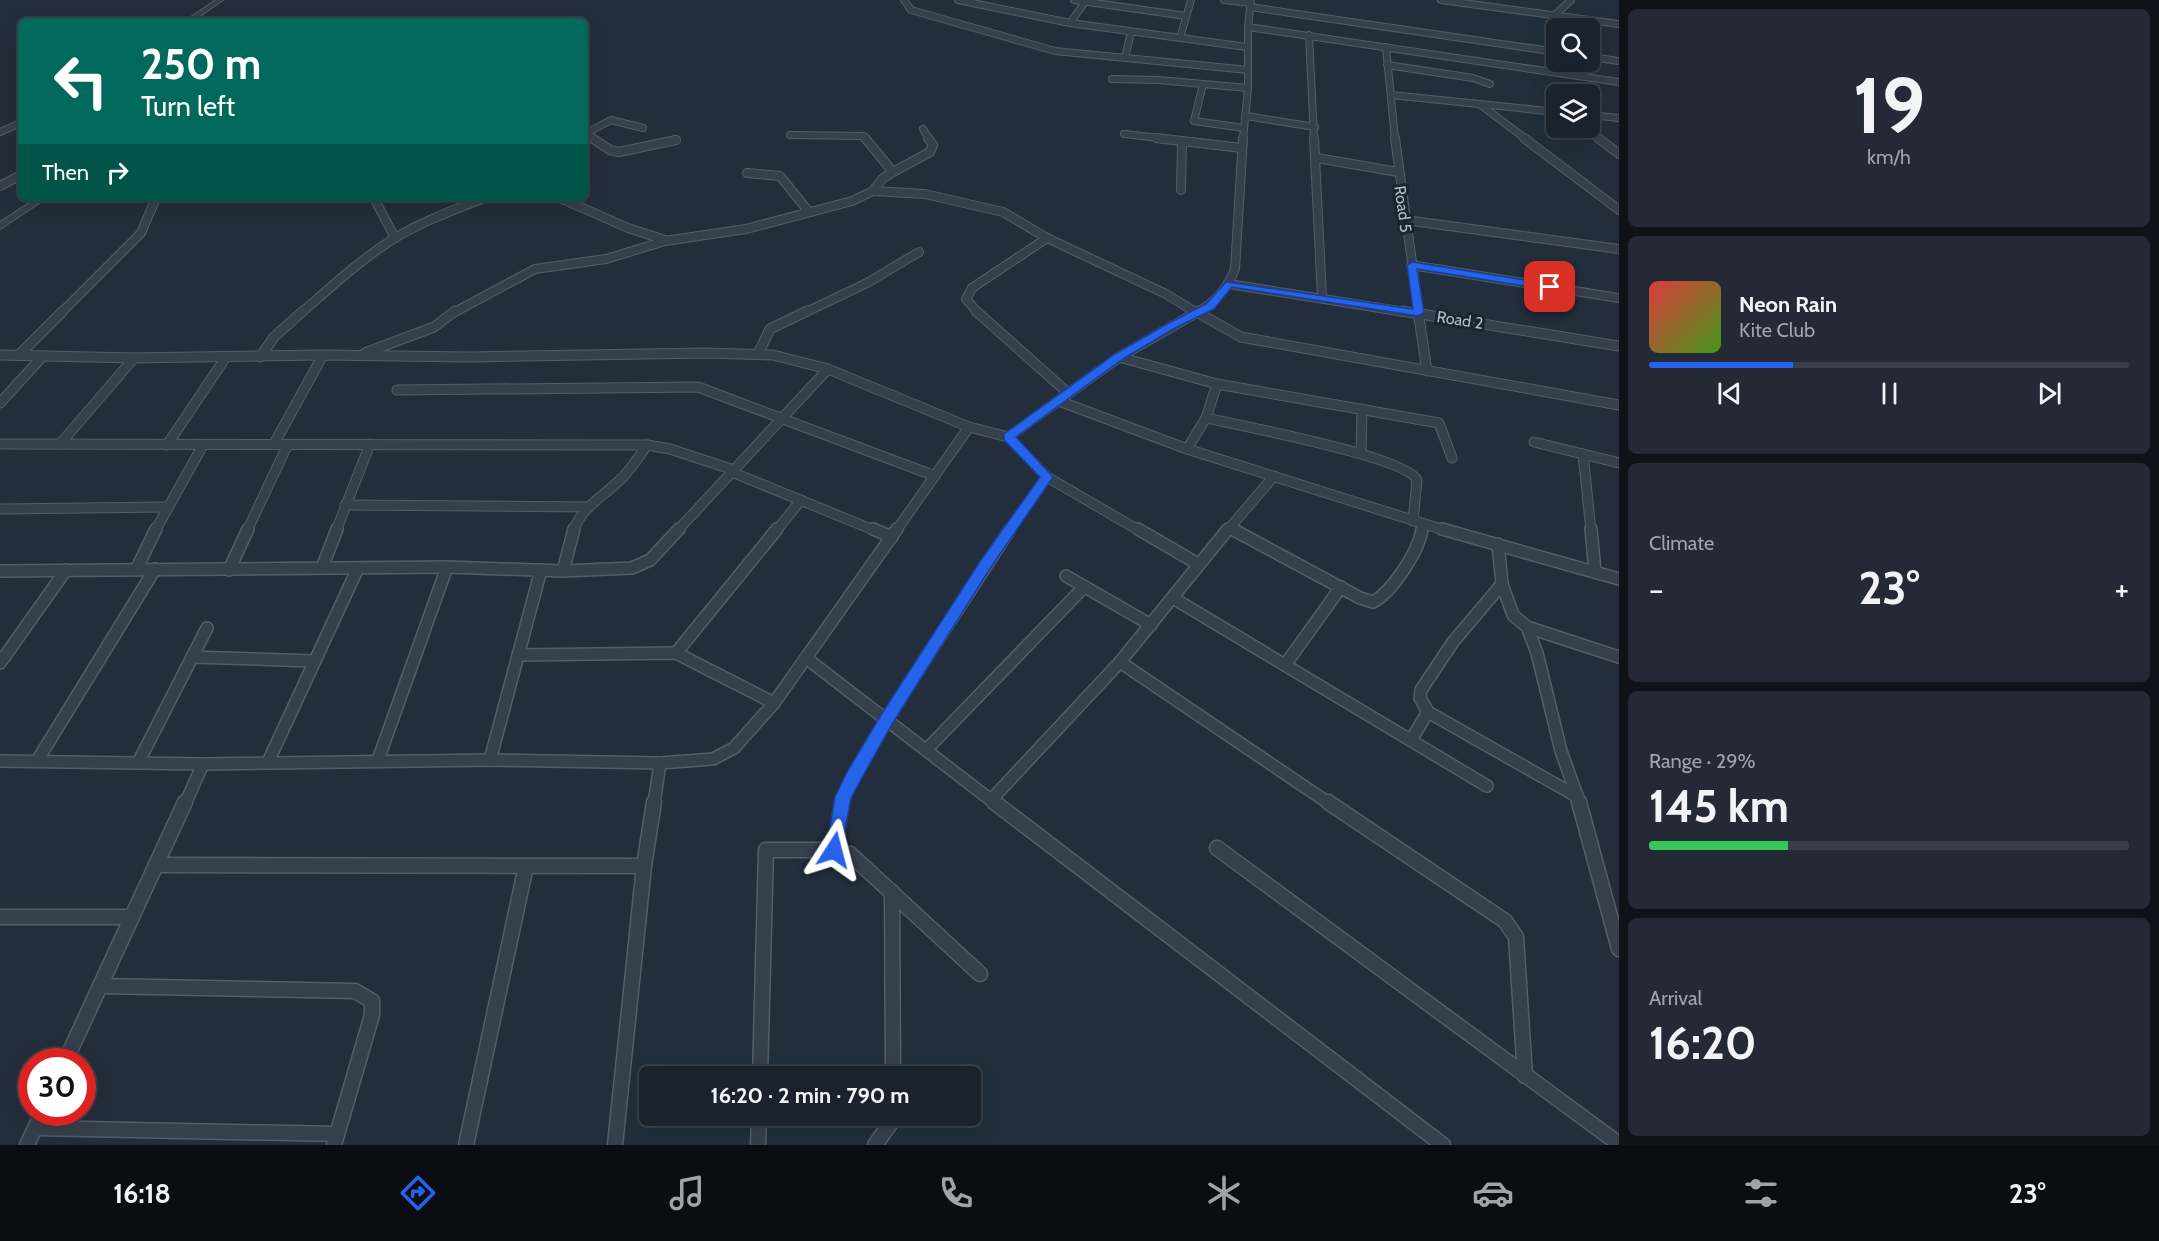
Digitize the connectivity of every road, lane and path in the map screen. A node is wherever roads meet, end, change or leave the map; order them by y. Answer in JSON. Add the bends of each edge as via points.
{"nodes":[{"id":1,"x":220,"y":0,"type":"edge"},
{"id":2,"x":904,"y":0,"type":"edge"},
{"id":3,"x":958,"y":0,"type":"edge"},
{"id":4,"x":1074,"y":0,"type":"edge"},
{"id":5,"x":1191,"y":0,"type":"edge"},
{"id":6,"x":1224,"y":0,"type":"edge"},
{"id":7,"x":1441,"y":0,"type":"edge"},
{"id":8,"x":1504,"y":0,"type":"edge"},
{"id":9,"x":1571,"y":0,"type":"edge"},
{"id":10,"x":1085,"y":2,"type":"junction"},
{"id":11,"x":1250,"y":3,"type":"edge"},
{"id":12,"x":1495,"y":7,"type":"junction"},
{"id":13,"x":1555,"y":15,"type":"junction"},
{"id":14,"x":1185,"y":16,"type":"junction"},
{"id":15,"x":193,"y":18,"type":"edge"},
{"id":16,"x":1070,"y":23,"type":"junction"},
{"id":17,"x":1619,"y":24,"type":"edge"},
{"id":18,"x":1248,"y":27,"type":"junction"},
{"id":19,"x":1131,"y":32,"type":"junction"},
{"id":20,"x":1310,"y":35,"type":"junction"},
{"id":21,"x":1180,"y":38,"type":"junction"},
{"id":22,"x":1247,"y":47,"type":"junction"},
{"id":23,"x":1386,"y":47,"type":"junction"},
{"id":24,"x":1546,"y":50,"type":"edge"},
{"id":25,"x":1125,"y":58,"type":"junction"},
{"id":26,"x":1600,"y":58,"type":"edge"},
{"id":27,"x":1619,"y":61,"type":"edge"},
{"id":28,"x":1387,"y":65,"type":"junction"},
{"id":29,"x":1248,"y":70,"type":"junction"},
{"id":30,"x":1112,"y":80,"type":"dead end"},
{"id":31,"x":1619,"y":82,"type":"edge"},
{"id":32,"x":1203,"y":84,"type":"junction"},
{"id":33,"x":1490,"y":84,"type":"dead end"},
{"id":34,"x":1248,"y":88,"type":"junction"},
{"id":35,"x":1391,"y":95,"type":"junction"},
{"id":36,"x":1480,"y":105,"type":"junction"},
{"id":37,"x":1546,"y":111,"type":"edge"},
{"id":38,"x":1246,"y":116,"type":"junction"},
{"id":39,"x":1600,"y":116,"type":"edge"},
{"id":40,"x":1619,"y":118,"type":"edge"},
{"id":41,"x":18,"y":124,"type":"edge"},
{"id":42,"x":1315,"y":127,"type":"junction"},
{"id":43,"x":643,"y":128,"type":"dead end"},
{"id":44,"x":1244,"y":128,"type":"junction"},
{"id":45,"x":923,"y":129,"type":"dead end"},
{"id":46,"x":0,"y":132,"type":"edge"},
{"id":47,"x":588,"y":133,"type":"edge"},
{"id":48,"x":1124,"y":134,"type":"dead end"},
{"id":49,"x":588,"y":135,"type":"edge"},
{"id":50,"x":790,"y":135,"type":"dead end"},
{"id":51,"x":1599,"y":138,"type":"edge"},
{"id":52,"x":676,"y":140,"type":"dead end"},
{"id":53,"x":1182,"y":141,"type":"junction"},
{"id":54,"x":1242,"y":148,"type":"junction"},
{"id":55,"x":1619,"y":154,"type":"edge"},
{"id":56,"x":1317,"y":158,"type":"junction"},
{"id":57,"x":893,"y":172,"type":"junction"},
{"id":58,"x":1398,"y":172,"type":"junction"},
{"id":59,"x":747,"y":173,"type":"dead end"},
{"id":60,"x":18,"y":177,"type":"edge"},
{"id":61,"x":0,"y":186,"type":"edge"},
{"id":62,"x":1181,"y":190,"type":"dead end"},
{"id":63,"x":873,"y":191,"type":"junction"},
{"id":64,"x":38,"y":201,"type":"edge"},
{"id":65,"x":155,"y":201,"type":"edge"},
{"id":66,"x":476,"y":201,"type":"edge"},
{"id":67,"x":567,"y":201,"type":"edge"},
{"id":68,"x":376,"y":202,"type":"dead end"},
{"id":69,"x":1619,"y":210,"type":"edge"},
{"id":70,"x":809,"y":212,"type":"junction"},
{"id":71,"x":1405,"y":220,"type":"junction"},
{"id":72,"x":0,"y":226,"type":"edge"},
{"id":73,"x":1047,"y":237,"type":"junction"},
{"id":74,"x":395,"y":238,"type":"junction"},
{"id":75,"x":665,"y":241,"type":"junction"},
{"id":76,"x":1619,"y":249,"type":"edge"},
{"id":77,"x":919,"y":252,"type":"dead end"},
{"id":78,"x":1412,"y":265,"type":"junction"},
{"id":79,"x":1229,"y":284,"type":"junction"},
{"id":80,"x":1322,"y":297,"type":"junction"},
{"id":81,"x":1619,"y":297,"type":"edge"},
{"id":82,"x":1197,"y":313,"type":"junction"},
{"id":83,"x":1418,"y":313,"type":"junction"},
{"id":84,"x":1619,"y":346,"type":"edge"},
{"id":85,"x":758,"y":354,"type":"junction"},
{"id":86,"x":0,"y":355,"type":"edge"},
{"id":87,"x":323,"y":355,"type":"junction"},
{"id":88,"x":20,"y":356,"type":"junction"},
{"id":89,"x":43,"y":356,"type":"junction"},
{"id":90,"x":356,"y":356,"type":"junction"},
{"id":91,"x":226,"y":357,"type":"junction"},
{"id":92,"x":260,"y":357,"type":"junction"},
{"id":93,"x":1119,"y":357,"type":"junction"},
{"id":94,"x":134,"y":358,"type":"junction"},
{"id":95,"x":828,"y":369,"type":"junction"},
{"id":96,"x":1427,"y":370,"type":"junction"},
{"id":97,"x":1217,"y":384,"type":"junction"},
{"id":98,"x":398,"y":390,"type":"dead end"},
{"id":99,"x":1068,"y":393,"type":"junction"},
{"id":100,"x":1059,"y":401,"type":"junction"},
{"id":101,"x":0,"y":402,"type":"edge"},
{"id":102,"x":1619,"y":405,"type":"edge"},
{"id":103,"x":1362,"y":411,"type":"junction"},
{"id":104,"x":783,"y":417,"type":"junction"},
{"id":105,"x":1206,"y":418,"type":"junction"},
{"id":106,"x":969,"y":427,"type":"junction"},
{"id":107,"x":1008,"y":437,"type":"junction"},
{"id":108,"x":1534,"y":442,"type":"dead end"},
{"id":109,"x":0,"y":444,"type":"edge"},
{"id":110,"x":60,"y":444,"type":"junction"},
{"id":111,"x":274,"y":444,"type":"junction"},
{"id":112,"x":288,"y":444,"type":"junction"},
{"id":113,"x":370,"y":444,"type":"junction"},
{"id":114,"x":167,"y":445,"type":"junction"},
{"id":115,"x":203,"y":445,"type":"junction"},
{"id":116,"x":647,"y":445,"type":"junction"},
{"id":117,"x":1188,"y":449,"type":"junction"},
{"id":118,"x":1360,"y":454,"type":"junction"},
{"id":119,"x":1583,"y":454,"type":"junction"},
{"id":120,"x":1452,"y":458,"type":"dead end"},
{"id":121,"x":1619,"y":463,"type":"edge"},
{"id":122,"x":734,"y":470,"type":"junction"},
{"id":123,"x":935,"y":476,"type":"junction"},
{"id":124,"x":1274,"y":476,"type":"junction"},
{"id":125,"x":1047,"y":477,"type":"junction"},
{"id":126,"x":801,"y":500,"type":"junction"},
{"id":127,"x":345,"y":506,"type":"junction"},
{"id":128,"x":167,"y":507,"type":"junction"},
{"id":129,"x":589,"y":507,"type":"junction"},
{"id":130,"x":0,"y":509,"type":"edge"},
{"id":131,"x":1417,"y":523,"type":"junction"},
{"id":132,"x":1230,"y":528,"type":"junction"},
{"id":133,"x":892,"y":537,"type":"junction"},
{"id":134,"x":1498,"y":544,"type":"junction"},
{"id":135,"x":1198,"y":564,"type":"junction"},
{"id":136,"x":447,"y":567,"type":"junction"},
{"id":137,"x":322,"y":568,"type":"junction"},
{"id":138,"x":358,"y":568,"type":"junction"},
{"id":139,"x":66,"y":570,"type":"junction"},
{"id":140,"x":136,"y":570,"type":"junction"},
{"id":141,"x":155,"y":570,"type":"junction"},
{"id":142,"x":228,"y":570,"type":"junction"},
{"id":143,"x":541,"y":570,"type":"junction"},
{"id":144,"x":563,"y":570,"type":"junction"},
{"id":145,"x":0,"y":571,"type":"edge"},
{"id":146,"x":1595,"y":572,"type":"junction"},
{"id":147,"x":1066,"y":576,"type":"dead end"},
{"id":148,"x":1619,"y":579,"type":"edge"},
{"id":149,"x":1502,"y":584,"type":"junction"},
{"id":150,"x":1084,"y":587,"type":"junction"},
{"id":151,"x":1341,"y":587,"type":"junction"},
{"id":152,"x":1173,"y":598,"type":"junction"},
{"id":153,"x":1151,"y":625,"type":"junction"},
{"id":154,"x":1527,"y":627,"type":"junction"},
{"id":155,"x":207,"y":628,"type":"dead end"},
{"id":156,"x":676,"y":653,"type":"junction"},
{"id":157,"x":518,"y":655,"type":"junction"},
{"id":158,"x":192,"y":657,"type":"junction"},
{"id":159,"x":1619,"y":657,"type":"edge"},
{"id":160,"x":806,"y":658,"type":"junction"},
{"id":161,"x":313,"y":661,"type":"junction"},
{"id":162,"x":1120,"y":662,"type":"junction"},
{"id":163,"x":0,"y":663,"type":"edge"},
{"id":164,"x":1285,"y":665,"type":"junction"},
{"id":165,"x":774,"y":703,"type":"junction"},
{"id":166,"x":1428,"y":712,"type":"junction"},
{"id":167,"x":886,"y":720,"type":"junction"},
{"id":168,"x":1411,"y":740,"type":"junction"},
{"id":169,"x":926,"y":750,"type":"junction"},
{"id":170,"x":378,"y":760,"type":"junction"},
{"id":171,"x":490,"y":760,"type":"junction"},
{"id":172,"x":0,"y":761,"type":"edge"},
{"id":173,"x":37,"y":761,"type":"junction"},
{"id":174,"x":268,"y":762,"type":"junction"},
{"id":175,"x":138,"y":763,"type":"junction"},
{"id":176,"x":660,"y":763,"type":"junction"},
{"id":177,"x":203,"y":764,"type":"junction"},
{"id":178,"x":1487,"y":786,"type":"dead end"},
{"id":179,"x":1578,"y":797,"type":"junction"},
{"id":180,"x":991,"y":800,"type":"junction"},
{"id":181,"x":1217,"y":848,"type":"dead end"},
{"id":182,"x":834,"y":850,"type":"junction"},
{"id":183,"x":156,"y":865,"type":"junction"},
{"id":184,"x":526,"y":866,"type":"junction"},
{"id":185,"x":644,"y":866,"type":"junction"},
{"id":186,"x":892,"y":892,"type":"junction"},
{"id":187,"x":132,"y":916,"type":"junction"},
{"id":188,"x":0,"y":917,"type":"edge"},
{"id":189,"x":1619,"y":949,"type":"edge"},
{"id":190,"x":980,"y":974,"type":"dead end"},
{"id":191,"x":100,"y":986,"type":"junction"},
{"id":192,"x":71,"y":1048,"type":"edge"},
{"id":193,"x":760,"y":1066,"type":"edge"},
{"id":194,"x":893,"y":1066,"type":"edge"},
{"id":195,"x":1525,"y":1076,"type":"junction"},
{"id":196,"x":759,"y":1126,"type":"edge"},
{"id":197,"x":889,"y":1126,"type":"edge"},
{"id":198,"x":35,"y":1128,"type":"joint"},
{"id":199,"x":336,"y":1139,"type":"edge"},
{"id":200,"x":1619,"y":1144,"type":"edge"},
{"id":201,"x":27,"y":1145,"type":"edge"},
{"id":202,"x":466,"y":1145,"type":"edge"},
{"id":203,"x":615,"y":1145,"type":"edge"},
{"id":204,"x":758,"y":1145,"type":"edge"},
{"id":205,"x":875,"y":1145,"type":"edge"},
{"id":206,"x":1443,"y":1145,"type":"edge"}],
"edges":[{"from":1,"to":15,"type":"street"},
{"from":2,"to":25,"type":"street","via":[[910,9],[1038,48]]},
{"from":3,"to":16,"type":"street"},
{"from":4,"to":10,"type":"street"},
{"from":5,"to":14,"type":"street"},
{"from":6,"to":11,"type":"street"},
{"from":7,"to":12,"type":"street"},
{"from":8,"to":12,"type":"street"},
{"from":9,"to":13,"type":"street"},
{"from":10,"to":14,"type":"street"},
{"from":10,"to":16,"type":"street"},
{"from":11,"to":18,"type":"street"},
{"from":11,"to":24,"type":"street"},
{"from":12,"to":13,"type":"street"},
{"from":13,"to":17,"type":"street"},
{"from":14,"to":21,"type":"street"},
{"from":16,"to":19,"type":"street"},
{"from":18,"to":20,"type":"street"},
{"from":18,"to":22,"type":"street"},
{"from":19,"to":21,"type":"street"},
{"from":19,"to":25,"type":"street"},
{"from":20,"to":23,"type":"street"},
{"from":20,"to":42,"type":"street"},
{"from":21,"to":22,"type":"street"},
{"from":22,"to":29,"type":"street"},
{"from":23,"to":28,"type":"street","name":"Road 5"},
{"from":23,"to":31,"type":"street"},
{"from":25,"to":29,"type":"street"},
{"from":26,"to":27,"type":"street"},
{"from":28,"to":33,"type":"street"},
{"from":28,"to":35,"type":"street","name":"Road 5"},
{"from":29,"to":34,"type":"street"},
{"from":30,"to":32,"type":"street"},
{"from":32,"to":34,"type":"street"},
{"from":32,"to":44,"type":"street","via":[[1194,121]]},
{"from":34,"to":38,"type":"street"},
{"from":35,"to":36,"type":"street"},
{"from":35,"to":58,"type":"street","name":"Road 5"},
{"from":36,"to":37,"type":"street"},
{"from":36,"to":69,"type":"street"},
{"from":38,"to":42,"type":"street"},
{"from":38,"to":44,"type":"street"},
{"from":39,"to":40,"type":"street"},
{"from":41,"to":46,"type":"street"},
{"from":42,"to":56,"type":"street"},
{"from":43,"to":47,"type":"street","via":[[611,120]]},
{"from":44,"to":54,"type":"street"},
{"from":45,"to":57,"type":"street","via":[[932,148]]},
{"from":48,"to":53,"type":"street"},
{"from":49,"to":52,"type":"street","via":[[619,152]]},
{"from":50,"to":57,"type":"street","via":[[864,136]]},
{"from":51,"to":55,"type":"street"},
{"from":53,"to":54,"type":"street"},
{"from":53,"to":62,"type":"street"},
{"from":54,"to":79,"type":"street","via":[[1235,269]]},
{"from":56,"to":58,"type":"street"},
{"from":56,"to":80,"type":"street"},
{"from":57,"to":63,"type":"street"},
{"from":58,"to":71,"type":"street","name":"Road 5"},
{"from":59,"to":70,"type":"street","via":[[780,176]]},
{"from":60,"to":61,"type":"street"},
{"from":63,"to":70,"type":"street"},
{"from":63,"to":73,"type":"street","via":[[925,194],[1003,212]]},
{"from":64,"to":72,"type":"street"},
{"from":65,"to":88,"type":"street","via":[[141,233]]},
{"from":66,"to":74,"type":"street"},
{"from":67,"to":75,"type":"street"},
{"from":68,"to":74,"type":"street"},
{"from":70,"to":75,"type":"street","via":[[704,237]]},
{"from":71,"to":76,"type":"street"},
{"from":71,"to":78,"type":"street","name":"Road 5"},
{"from":73,"to":82,"type":"street"},
{"from":73,"to":99,"type":"street","via":[[972,288],[966,298],[972,308]]},
{"from":74,"to":92,"type":"street","via":[[274,336]]},
{"from":75,"to":90,"type":"street","via":[[606,259],[535,269],[463,306],[434,327]]},
{"from":77,"to":85,"type":"street","via":[[867,283],[770,329]]},
{"from":78,"to":81,"type":"street"},
{"from":78,"to":83,"type":"street","name":"Road 5"},
{"from":79,"to":80,"type":"street","name":"Road 2"},
{"from":79,"to":82,"type":"street","via":[[1210,306]]},
{"from":80,"to":83,"type":"street","name":"Road 2"},
{"from":82,"to":93,"type":"street"},
{"from":82,"to":96,"type":"street","via":[[1241,338]]},
{"from":83,"to":84,"type":"street","name":"Road 2"},
{"from":83,"to":96,"type":"street","name":"Road 5"},
{"from":85,"to":90,"type":"street"},
{"from":85,"to":95,"type":"street"},
{"from":86,"to":88,"type":"street"},
{"from":87,"to":90,"type":"street"},
{"from":87,"to":92,"type":"street"},
{"from":87,"to":111,"type":"street"},
{"from":88,"to":89,"type":"street"},
{"from":89,"to":94,"type":"street"},
{"from":89,"to":101,"type":"street"},
{"from":91,"to":92,"type":"street"},
{"from":91,"to":94,"type":"street"},
{"from":91,"to":114,"type":"street"},
{"from":93,"to":97,"type":"street"},
{"from":93,"to":99,"type":"street"},
{"from":94,"to":110,"type":"street"},
{"from":95,"to":104,"type":"street"},
{"from":95,"to":106,"type":"street"},
{"from":96,"to":102,"type":"street"},
{"from":97,"to":103,"type":"street"},
{"from":97,"to":105,"type":"street"},
{"from":98,"to":104,"type":"street","via":[[698,387]]},
{"from":99,"to":100,"type":"street"},
{"from":100,"to":107,"type":"street"},
{"from":100,"to":117,"type":"street"},
{"from":103,"to":118,"type":"street"},
{"from":103,"to":120,"type":"street","via":[[1439,423]]},
{"from":104,"to":122,"type":"street"},
{"from":104,"to":123,"type":"street"},
{"from":105,"to":117,"type":"street"},
{"from":105,"to":118,"type":"street"},
{"from":106,"to":107,"type":"street"},
{"from":106,"to":123,"type":"street"},
{"from":107,"to":125,"type":"street"},
{"from":108,"to":119,"type":"street"},
{"from":109,"to":110,"type":"street"},
{"from":110,"to":114,"type":"street"},
{"from":111,"to":112,"type":"street"},
{"from":111,"to":115,"type":"street"},
{"from":112,"to":113,"type":"street"},
{"from":112,"to":142,"type":"street"},
{"from":113,"to":116,"type":"street"},
{"from":113,"to":127,"type":"street"},
{"from":114,"to":115,"type":"street"},
{"from":115,"to":128,"type":"street"},
{"from":116,"to":122,"type":"street"},
{"from":116,"to":129,"type":"street","via":[[634,465]]},
{"from":117,"to":124,"type":"street"},
{"from":118,"to":131,"type":"street","via":[[1410,471],[1416,477]]},
{"from":119,"to":121,"type":"street"},
{"from":119,"to":146,"type":"street"},
{"from":122,"to":126,"type":"street","via":[[734,474]]},
{"from":122,"to":144,"type":"street","via":[[642,565]]},
{"from":123,"to":133,"type":"street"},
{"from":124,"to":131,"type":"street"},
{"from":124,"to":132,"type":"street"},
{"from":125,"to":135,"type":"street"},
{"from":125,"to":167,"type":"street","via":[[986,563]]},
{"from":126,"to":133,"type":"street"},
{"from":126,"to":156,"type":"street"},
{"from":127,"to":129,"type":"street"},
{"from":127,"to":137,"type":"street"},
{"from":128,"to":130,"type":"street"},
{"from":128,"to":140,"type":"street"},
{"from":129,"to":144,"type":"street","via":[[577,518]]},
{"from":131,"to":134,"type":"street"},
{"from":131,"to":151,"type":"street","via":[[1421,536],[1384,597],[1368,602]]},
{"from":132,"to":135,"type":"street"},
{"from":132,"to":151,"type":"street"},
{"from":133,"to":160,"type":"street"},
{"from":134,"to":146,"type":"street"},
{"from":134,"to":149,"type":"street"},
{"from":135,"to":152,"type":"street"},
{"from":136,"to":138,"type":"street"},
{"from":136,"to":143,"type":"street"},
{"from":136,"to":170,"type":"street"},
{"from":137,"to":138,"type":"street"},
{"from":137,"to":142,"type":"street"},
{"from":138,"to":161,"type":"street"},
{"from":139,"to":140,"type":"street"},
{"from":139,"to":145,"type":"street"},
{"from":139,"to":163,"type":"street"},
{"from":140,"to":141,"type":"street"},
{"from":141,"to":142,"type":"street"},
{"from":141,"to":173,"type":"street"},
{"from":143,"to":144,"type":"street"},
{"from":143,"to":157,"type":"street"},
{"from":146,"to":148,"type":"street"},
{"from":147,"to":150,"type":"street"},
{"from":149,"to":154,"type":"street","via":[[1514,615]]},
{"from":149,"to":166,"type":"street","via":[[1453,642],[1420,690]]},
{"from":150,"to":153,"type":"street"},
{"from":150,"to":169,"type":"street"},
{"from":151,"to":164,"type":"street"},
{"from":152,"to":153,"type":"street"},
{"from":152,"to":164,"type":"street"},
{"from":153,"to":162,"type":"street"},
{"from":154,"to":159,"type":"street"},
{"from":154,"to":179,"type":"street","via":[[1561,751]]},
{"from":155,"to":158,"type":"street"},
{"from":156,"to":157,"type":"street"},
{"from":156,"to":165,"type":"street"},
{"from":157,"to":171,"type":"street"},
{"from":158,"to":161,"type":"street"},
{"from":158,"to":175,"type":"street"},
{"from":160,"to":165,"type":"street"},
{"from":160,"to":167,"type":"street"},
{"from":161,"to":174,"type":"street"},
{"from":162,"to":180,"type":"street"},
{"from":162,"to":195,"type":"street","via":[[1505,921],[1516,937]]},
{"from":164,"to":168,"type":"street"},
{"from":165,"to":176,"type":"street","via":[[726,754],[714,759]]},
{"from":166,"to":168,"type":"street"},
{"from":166,"to":179,"type":"street"},
{"from":167,"to":169,"type":"street"},
{"from":167,"to":182,"type":"street","via":[[843,797]]},
{"from":168,"to":178,"type":"street"},
{"from":169,"to":180,"type":"street"},
{"from":170,"to":171,"type":"street"},
{"from":170,"to":174,"type":"street"},
{"from":171,"to":176,"type":"street"},
{"from":172,"to":173,"type":"street"},
{"from":173,"to":175,"type":"street"},
{"from":174,"to":177,"type":"street"},
{"from":175,"to":177,"type":"street"},
{"from":176,"to":185,"type":"street"},
{"from":177,"to":183,"type":"street"},
{"from":179,"to":189,"type":"street"},
{"from":180,"to":206,"type":"street"},
{"from":181,"to":195,"type":"street"},
{"from":182,"to":186,"type":"street","via":[[850,854]]},
{"from":182,"to":193,"type":"street","via":[[766,850]]},
{"from":183,"to":184,"type":"street"},
{"from":183,"to":187,"type":"street"},
{"from":184,"to":185,"type":"street"},
{"from":184,"to":202,"type":"street"},
{"from":185,"to":203,"type":"street"},
{"from":186,"to":190,"type":"street"},
{"from":186,"to":194,"type":"street"},
{"from":187,"to":188,"type":"street"},
{"from":187,"to":191,"type":"street"},
{"from":191,"to":192,"type":"street"},
{"from":191,"to":199,"type":"street","via":[[355,991],[367,996],[372,1001],[372,1015]]},
{"from":195,"to":200,"type":"street"},
{"from":196,"to":204,"type":"street"},
{"from":197,"to":205,"type":"street"},
{"from":198,"to":199,"type":"street"},
{"from":198,"to":201,"type":"street"}]}
